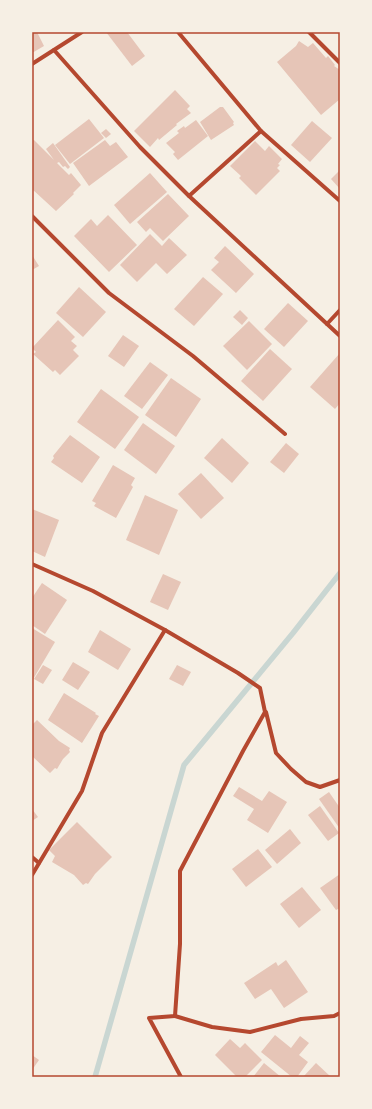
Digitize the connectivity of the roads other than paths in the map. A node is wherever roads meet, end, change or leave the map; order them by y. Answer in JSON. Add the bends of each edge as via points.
{"nodes":[{"id":1,"x":82,"y":32,"type":"edge"},
{"id":2,"x":178,"y":32,"type":"edge"},
{"id":3,"x":309,"y":32,"type":"edge"},
{"id":4,"x":54,"y":50,"type":"junction"},
{"id":5,"x":340,"y":63,"type":"edge"},
{"id":6,"x":32,"y":64,"type":"edge"},
{"id":7,"x":261,"y":131,"type":"junction"},
{"id":8,"x":189,"y":196,"type":"junction"},
{"id":9,"x":340,"y":201,"type":"edge"},
{"id":10,"x":32,"y":216,"type":"edge"},
{"id":11,"x":340,"y":310,"type":"edge"},
{"id":12,"x":327,"y":324,"type":"junction"},
{"id":13,"x":340,"y":336,"type":"edge"},
{"id":14,"x":285,"y":434,"type":"dead end"},
{"id":15,"x":32,"y":564,"type":"edge"},
{"id":16,"x":165,"y":630,"type":"junction"},
{"id":17,"x":266,"y":712,"type":"junction"},
{"id":18,"x":340,"y":780,"type":"edge"},
{"id":19,"x":32,"y":857,"type":"edge"},
{"id":20,"x":39,"y":862,"type":"junction"},
{"id":21,"x":32,"y":875,"type":"edge"},
{"id":22,"x":340,"y":1013,"type":"edge"},
{"id":23,"x":175,"y":1016,"type":"junction"},
{"id":24,"x":181,"y":1077,"type":"edge"}],
"edges":[{"from":1,"to":4,"type":"street"},
{"from":2,"to":7,"type":"street"},
{"from":3,"to":5,"type":"street"},
{"from":4,"to":6,"type":"street"},
{"from":4,"to":8,"type":"street","via":[[140,147]]},
{"from":7,"to":8,"type":"street"},
{"from":7,"to":9,"type":"street"},
{"from":8,"to":12,"type":"street"},
{"from":10,"to":14,"type":"street","via":[[109,293],[193,356]]},
{"from":11,"to":12,"type":"street"},
{"from":12,"to":13,"type":"street"},
{"from":15,"to":16,"type":"street","via":[[93,591]]},
{"from":16,"to":17,"type":"street","via":[[260,688]]},
{"from":16,"to":20,"type":"street","via":[[102,733],[82,791]]},
{"from":17,"to":18,"type":"street","via":[[276,753],[291,769],[306,782],[320,787]]},
{"from":17,"to":23,"type":"street","via":[[243,750],[180,871],[180,944]]},
{"from":19,"to":20,"type":"street"},
{"from":20,"to":21,"type":"street"},
{"from":22,"to":23,"type":"street","via":[[334,1016],[301,1019],[250,1032],[212,1026]]},
{"from":23,"to":24,"type":"street","via":[[148,1018]]}]}
